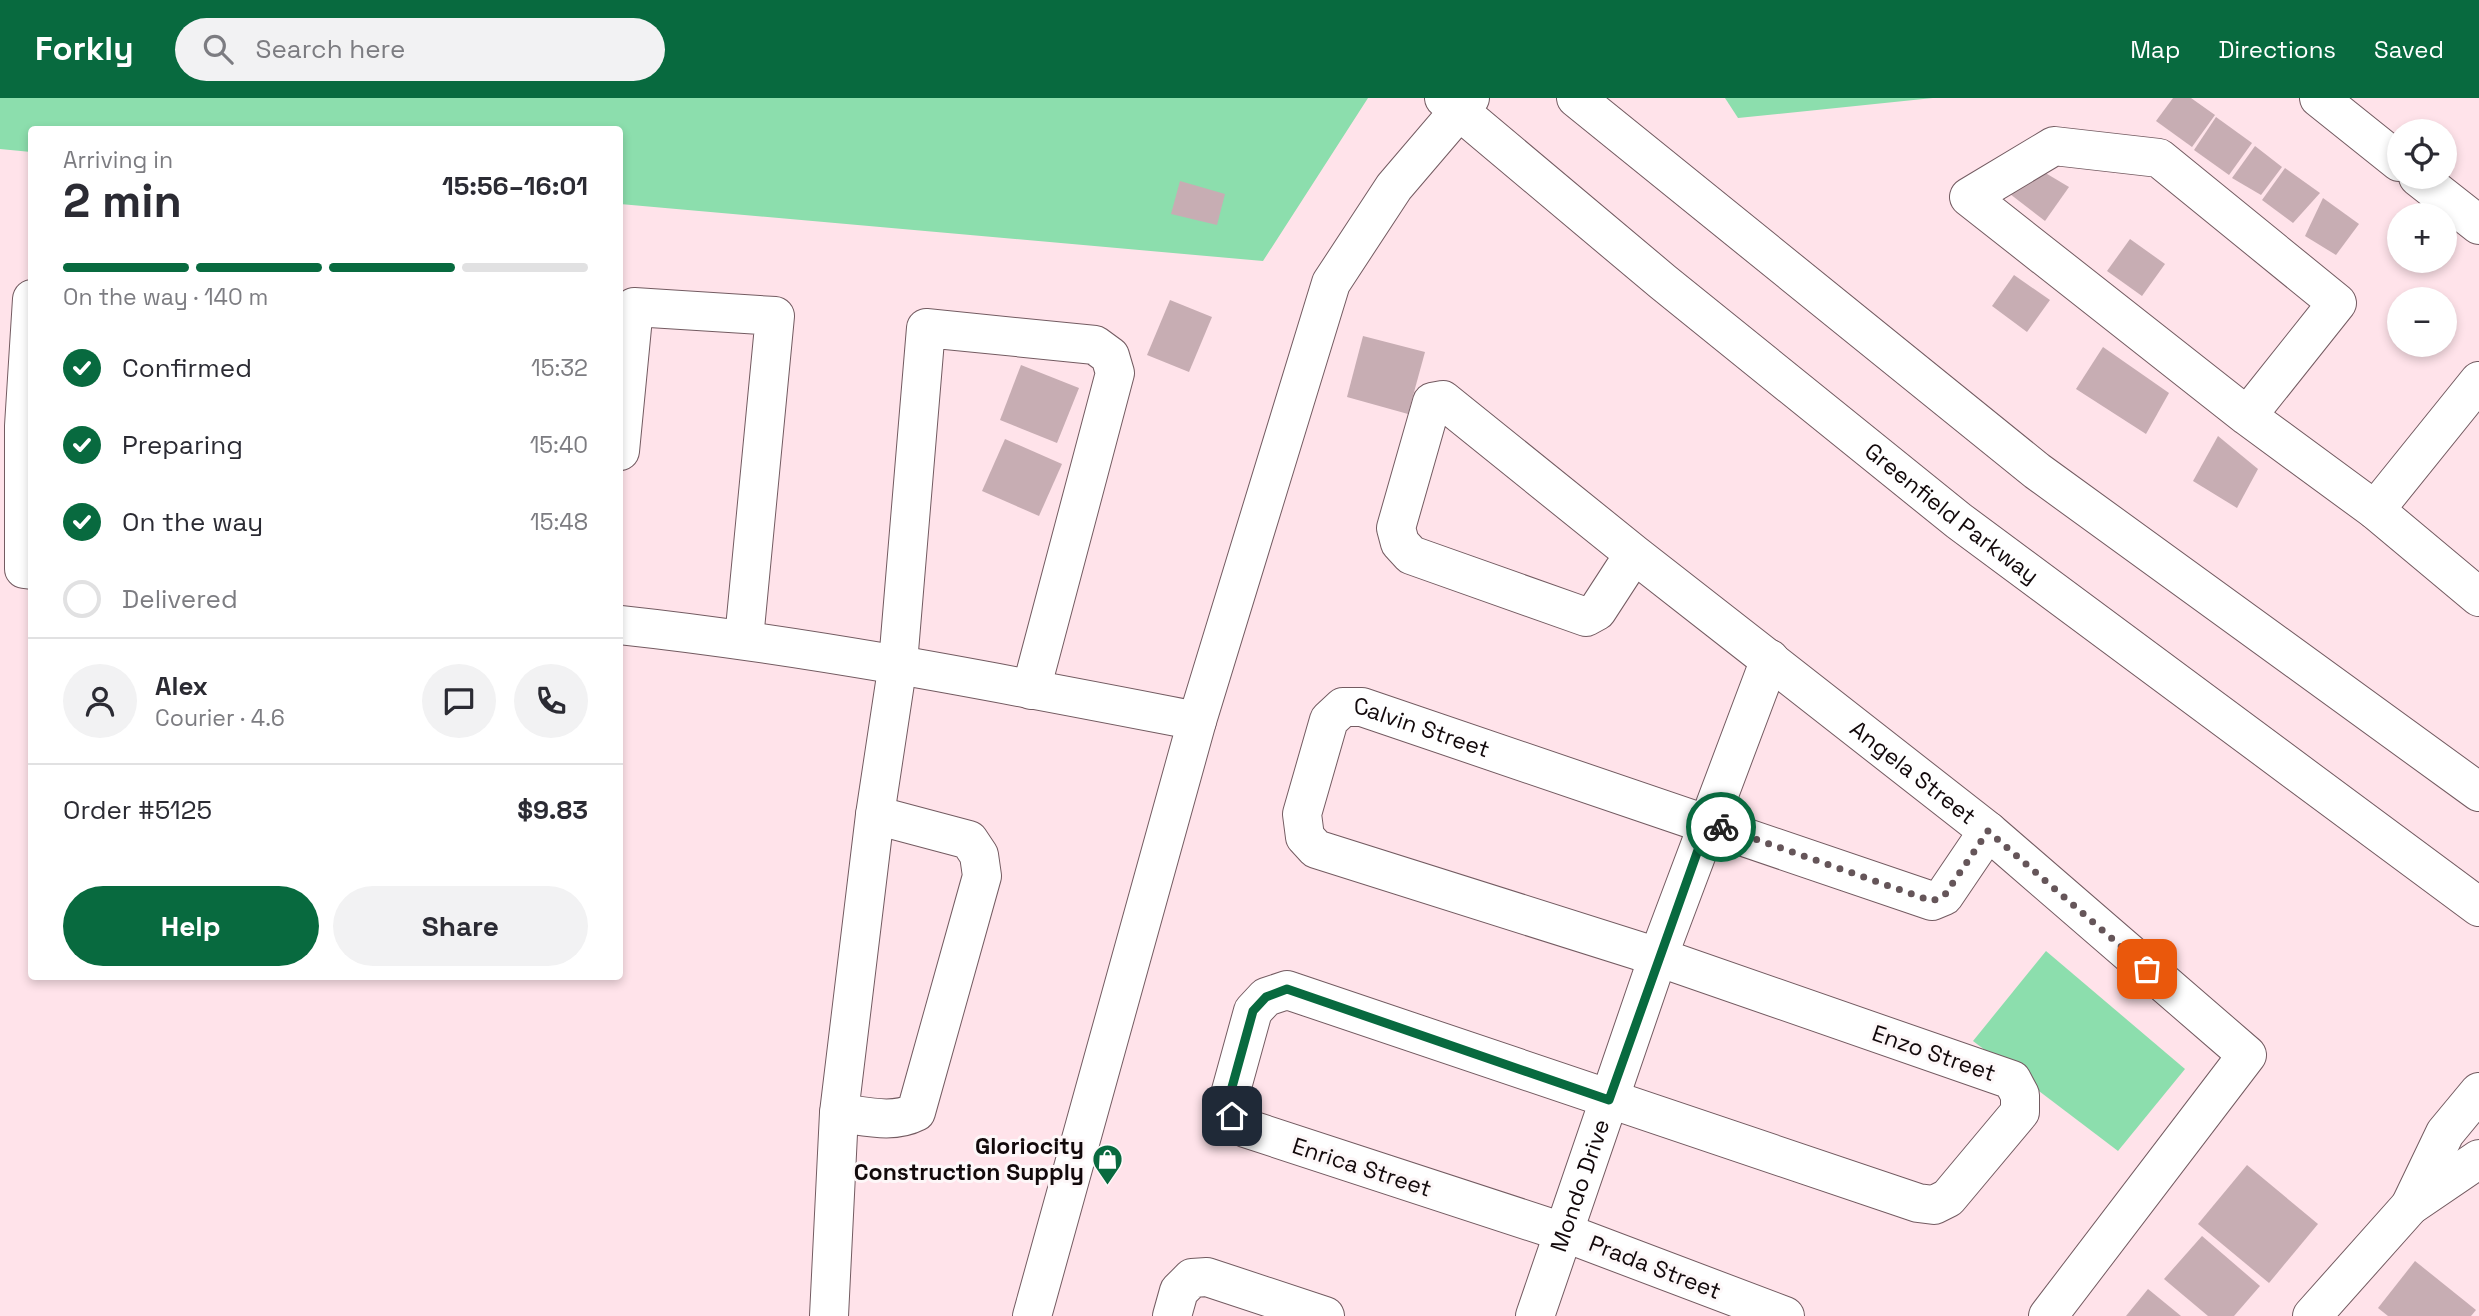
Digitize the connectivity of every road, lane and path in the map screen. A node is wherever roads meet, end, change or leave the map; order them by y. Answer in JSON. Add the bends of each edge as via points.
{"nodes":[{"id":1,"x":1576,"y":98,"type":"edge"},
{"id":2,"x":2319,"y":98,"type":"edge"},
{"id":3,"x":1458,"y":102,"type":"edge"},
{"id":4,"x":2387,"y":152,"type":"edge"},
{"id":5,"x":2433,"y":189,"type":"edge"},
{"id":6,"x":2479,"y":225,"type":"edge"},
{"id":7,"x":28,"y":362,"type":"edge"},
{"id":8,"x":2479,"y":381,"type":"edge"},
{"id":9,"x":2247,"y":416,"type":"junction"},
{"id":10,"x":623,"y":420,"type":"edge"},
{"id":11,"x":2375,"y":510,"type":"junction"},
{"id":12,"x":1634,"y":554,"type":"junction"},
{"id":13,"x":19,"y":570,"type":"edge"},
{"id":14,"x":2479,"y":597,"type":"edge"},
{"id":15,"x":623,"y":625,"type":"edge"},
{"id":16,"x":744,"y":639,"type":"junction"},
{"id":17,"x":1770,"y":659,"type":"junction"},
{"id":18,"x":898,"y":663,"type":"junction"},
{"id":19,"x":1031,"y":690,"type":"junction"},
{"id":20,"x":1197,"y":721,"type":"junction"},
{"id":21,"x":2479,"y":792,"type":"edge"},
{"id":22,"x":875,"y":815,"type":"junction"},
{"id":23,"x":1708,"y":822,"type":"junction"},
{"id":24,"x":1988,"y":831,"type":"junction"},
{"id":25,"x":2479,"y":907,"type":"edge"},
{"id":26,"x":1658,"y":957,"type":"junction"},
{"id":27,"x":2479,"y":1092,"type":"edge"},
{"id":28,"x":1609,"y":1100,"type":"junction"},
{"id":29,"x":839,"y":1113,"type":"junction"},
{"id":30,"x":2479,"y":1159,"type":"edge"},
{"id":31,"x":2410,"y":1206,"type":"junction"},
{"id":32,"x":1563,"y":1232,"type":"junction"},
{"id":33,"x":829,"y":1316,"type":"edge"},
{"id":34,"x":1031,"y":1316,"type":"edge"},
{"id":35,"x":1172,"y":1316,"type":"edge"},
{"id":36,"x":1325,"y":1316,"type":"edge"},
{"id":37,"x":1535,"y":1316,"type":"edge"},
{"id":38,"x":1785,"y":1316,"type":"edge"},
{"id":39,"x":2048,"y":1316,"type":"edge"},
{"id":40,"x":2312,"y":1316,"type":"edge"}],
"edges":[{"from":1,"to":21,"type":"street","via":[[2037,471]]},
{"from":2,"to":4,"type":"street"},
{"from":3,"to":20,"type":"street","via":[[1394,187],[1331,283]]},
{"from":3,"to":25,"type":"street","name":"Greenfield Parkway","via":[[1663,282],[1959,521]]},
{"from":5,"to":6,"type":"street"},
{"from":7,"to":13,"type":"street"},
{"from":8,"to":11,"type":"street"},
{"from":9,"to":9,"type":"street","via":[[2236,407],[1969,197],[2054,146],[2159,158],[2337,303]]},
{"from":9,"to":11,"type":"street"},
{"from":10,"to":16,"type":"street","via":[[634,307],[775,316]]},
{"from":11,"to":14,"type":"street"},
{"from":12,"to":12,"type":"street","name":"Angela Street","via":[[1597,611],[1586,617],[1410,555],[1396,528],[1432,402],[1443,400]]},
{"from":12,"to":17,"type":"street","name":"Angela Street"},
{"from":15,"to":16,"type":"street"},
{"from":16,"to":18,"type":"street"},
{"from":17,"to":23,"type":"street","name":"Mondo Drive"},
{"from":17,"to":24,"type":"street","name":"Angela Street"},
{"from":18,"to":19,"type":"street"},
{"from":18,"to":19,"type":"street","via":[[926,328],[1095,345],[1110,356],[1115,373]]},
{"from":18,"to":22,"type":"street"},
{"from":19,"to":20,"type":"street"},
{"from":20,"to":34,"type":"street"},
{"from":22,"to":29,"type":"street"},
{"from":22,"to":29,"type":"street","via":[[969,840],[979,855],[982,876],[916,1112],[892,1119]]},
{"from":23,"to":24,"type":"street","name":"Calvin Street","via":[[1932,901],[1944,896]]},
{"from":23,"to":26,"type":"street","name":"Mondo Drive"},
{"from":23,"to":26,"type":"street","name":"Calvin Street","via":[[1362,707],[1343,707],[1329,720],[1303,814],[1305,837],[1316,849]]},
{"from":24,"to":39,"type":"street","name":"Angela Street","via":[[2247,1055]]},
{"from":26,"to":28,"type":"street","name":"Mondo Drive"},
{"from":26,"to":28,"type":"street","name":"Enzo Street","via":[[2012,1080],[2020,1095],[2020,1112],[1948,1198],[1934,1205]]},
{"from":27,"to":31,"type":"street","via":[[2445,1133]]},
{"from":28,"to":32,"type":"street","name":"Mondo Drive"},
{"from":28,"to":32,"type":"street","name":"Enrica Street","via":[[1287,989],[1266,997],[1253,1011],[1229,1098],[1232,1116],[1245,1128]]},
{"from":29,"to":33,"type":"street"},
{"from":30,"to":31,"type":"street"},
{"from":31,"to":40,"type":"street"},
{"from":32,"to":37,"type":"street","name":"Mondo Drive"},
{"from":32,"to":38,"type":"street","name":"Prada Street"},
{"from":35,"to":36,"type":"street","via":[[1179,1291],[1192,1278],[1207,1277]]}]}
